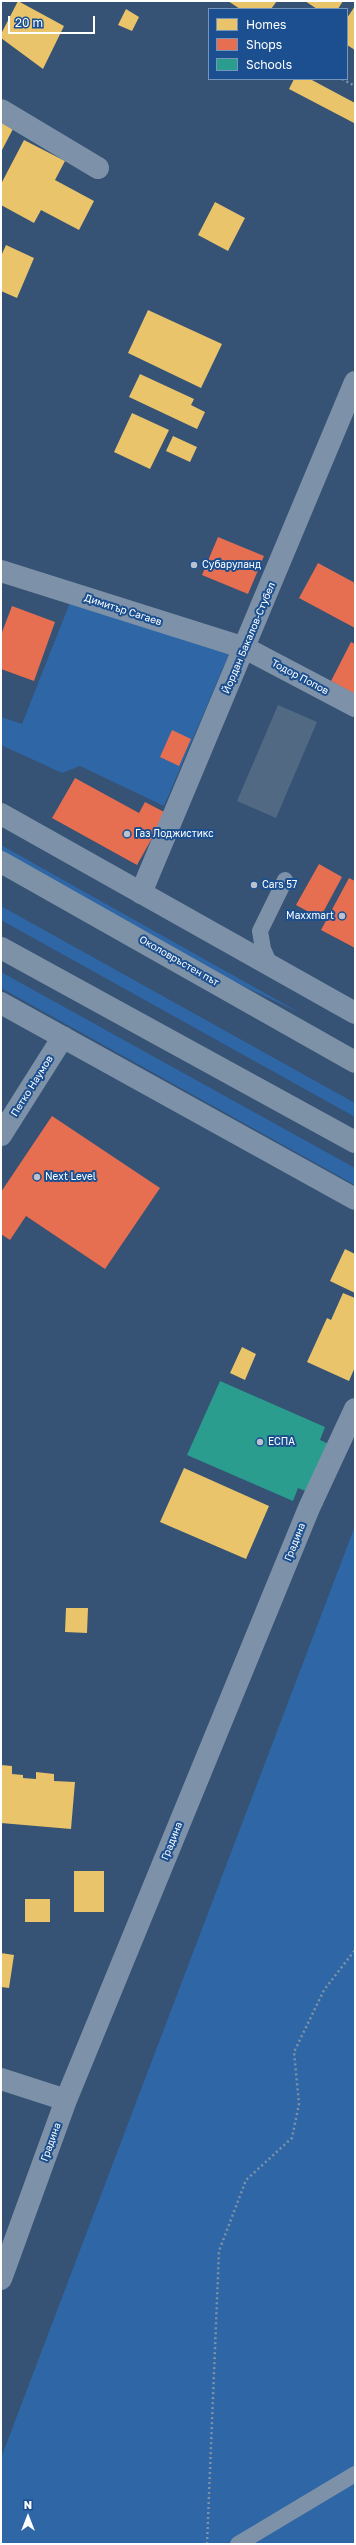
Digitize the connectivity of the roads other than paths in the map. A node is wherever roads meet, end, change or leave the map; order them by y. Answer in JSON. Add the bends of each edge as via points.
{"nodes":[{"id":1,"x":1,"y":110,"type":"edge"},
{"id":2,"x":98,"y":168,"type":"dead end"},
{"id":3,"x":355,"y":382,"type":"edge"},
{"id":4,"x":1,"y":571,"type":"edge"},
{"id":5,"x":245,"y":648,"type":"junction"},
{"id":6,"x":355,"y":706,"type":"edge"},
{"id":7,"x":1,"y":814,"type":"edge"},
{"id":8,"x":1,"y":862,"type":"edge"},
{"id":9,"x":285,"y":880,"type":"dead end"},
{"id":10,"x":141,"y":893,"type":"junction"},
{"id":11,"x":1,"y":948,"type":"edge"},
{"id":12,"x":270,"y":965,"type":"junction"},
{"id":13,"x":1,"y":1003,"type":"edge"},
{"id":14,"x":355,"y":1013,"type":"edge"},
{"id":15,"x":63,"y":1037,"type":"junction"},
{"id":16,"x":355,"y":1062,"type":"edge"},
{"id":17,"x":1,"y":1135,"type":"edge"},
{"id":18,"x":355,"y":1142,"type":"edge"},
{"id":19,"x":355,"y":1199,"type":"edge"},
{"id":20,"x":355,"y":1409,"type":"edge"},
{"id":21,"x":1,"y":2079,"type":"edge"},
{"id":22,"x":66,"y":2100,"type":"junction"},
{"id":23,"x":1,"y":2279,"type":"edge"},
{"id":24,"x":355,"y":2474,"type":"edge"},
{"id":25,"x":238,"y":2544,"type":"edge"}],
"edges":[{"from":1,"to":2,"type":"street"},
{"from":3,"to":5,"type":"street","name":"Йордан Бакалов-Стубел"},
{"from":4,"to":5,"type":"street","name":"Димитър Сагаев"},
{"from":5,"to":6,"type":"street","name":"Тодор Попов"},
{"from":5,"to":10,"type":"street","name":"Йордан Бакалов-Стубел"},
{"from":7,"to":10,"type":"street"},
{"from":8,"to":16,"type":"highway","name":"Околовръстен път"},
{"from":9,"to":12,"type":"lane","via":[[260,931],[263,949]]},
{"from":10,"to":12,"type":"street"},
{"from":11,"to":18,"type":"highway"},
{"from":12,"to":14,"type":"street"},
{"from":13,"to":15,"type":"street"},
{"from":15,"to":17,"type":"street","name":"Петко Наумов"},
{"from":15,"to":19,"type":"street"},
{"from":20,"to":22,"type":"street","name":"Градина","via":[[309,1508]]},
{"from":21,"to":22,"type":"street"},
{"from":22,"to":23,"type":"street","name":"Градина"},
{"from":24,"to":25,"type":"lane"}]}
